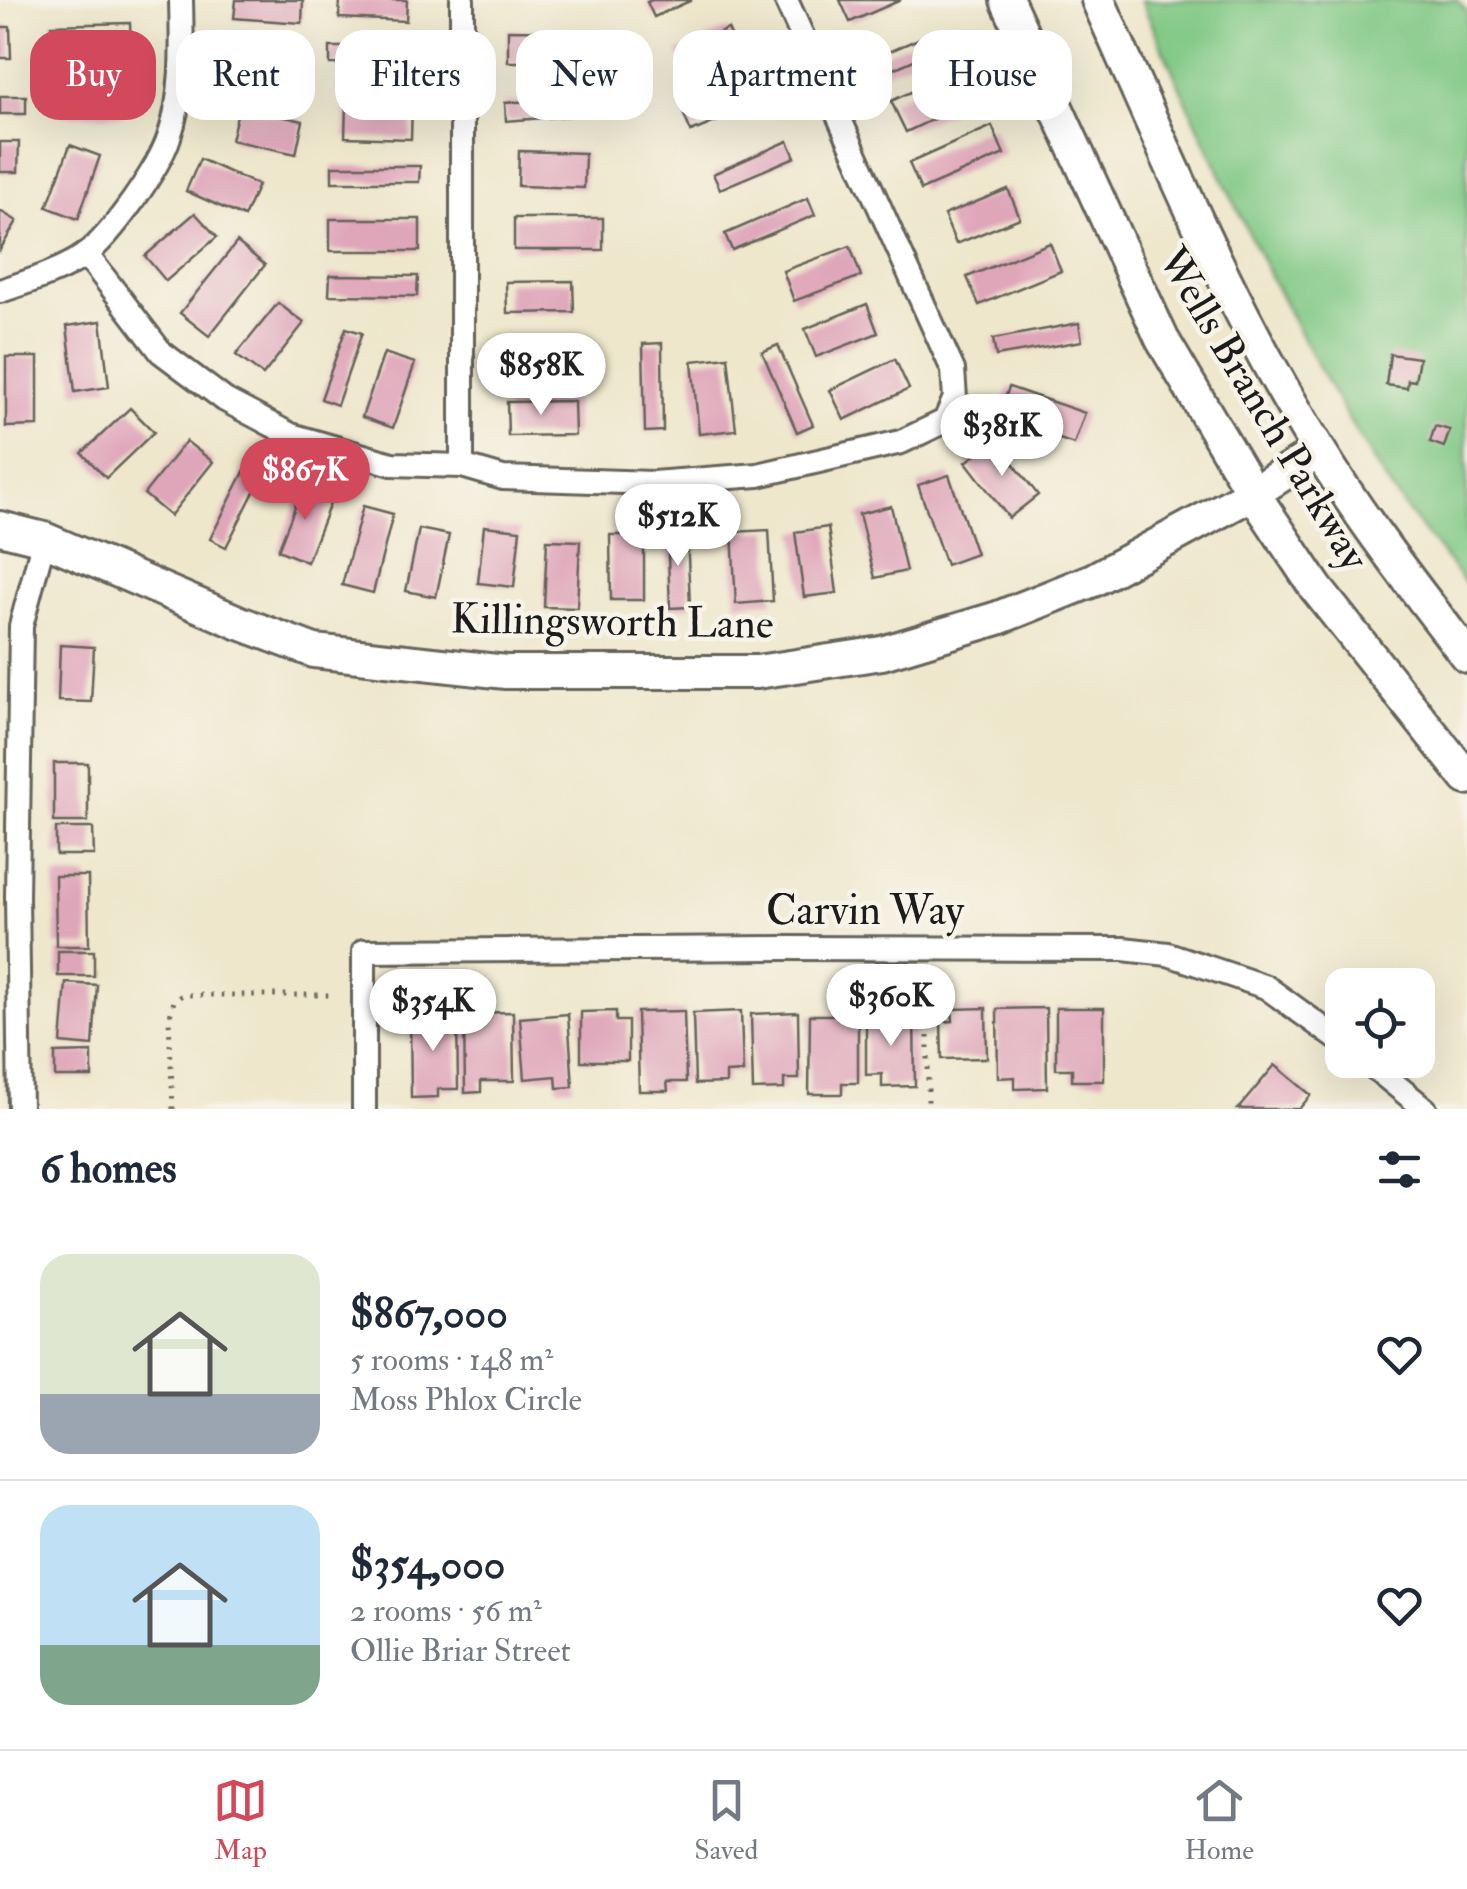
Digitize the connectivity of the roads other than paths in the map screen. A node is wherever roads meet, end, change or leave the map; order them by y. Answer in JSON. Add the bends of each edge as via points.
{"nodes":[{"id":1,"x":181,"y":0,"type":"edge"},
{"id":2,"x":462,"y":0,"type":"edge"},
{"id":3,"x":786,"y":0,"type":"edge"},
{"id":4,"x":1007,"y":0,"type":"edge"},
{"id":5,"x":1098,"y":0,"type":"edge"},
{"id":6,"x":86,"y":254,"type":"junction"},
{"id":7,"x":0,"y":291,"type":"edge"},
{"id":8,"x":1319,"y":451,"type":"junction"},
{"id":9,"x":462,"y":466,"type":"junction"},
{"id":10,"x":1253,"y":492,"type":"junction"},
{"id":11,"x":0,"y":528,"type":"edge"},
{"id":12,"x":44,"y":539,"type":"junction"},
{"id":13,"x":1467,"y":656,"type":"edge"},
{"id":14,"x":10,"y":693,"type":"edge"},
{"id":15,"x":1467,"y":778,"type":"edge"},
{"id":16,"x":9,"y":897,"type":"edge"},
{"id":17,"x":1325,"y":1030,"type":"edge"},
{"id":18,"x":1387,"y":1078,"type":"edge"},
{"id":19,"x":20,"y":1109,"type":"edge"},
{"id":20,"x":364,"y":1109,"type":"edge"},
{"id":21,"x":1425,"y":1109,"type":"edge"}],
"edges":[{"from":1,"to":6,"type":"street","via":[[170,135],[142,190]]},
{"from":2,"to":9,"type":"street"},
{"from":3,"to":9,"type":"street","via":[[953,370],[955,398],[945,421],[901,442],[758,476],[634,483],[503,478]]},
{"from":4,"to":10,"type":"street","name":"Wells Branch Parkway","via":[[1162,339]]},
{"from":5,"to":8,"type":"street","name":"Wells Branch Parkway","via":[[1236,301]]},
{"from":6,"to":7,"type":"street"},
{"from":6,"to":9,"type":"street","via":[[161,352],[225,400],[291,436],[392,464]]},
{"from":8,"to":10,"type":"street","name":"Killingsworth Lane"},
{"from":8,"to":13,"type":"street","name":"Wells Branch Parkway"},
{"from":10,"to":12,"type":"street","name":"Killingsworth Lane","via":[[1093,580],[998,618],[882,653],[757,672],[506,672],[314,651]]},
{"from":10,"to":15,"type":"street","name":"Wells Branch Parkway","via":[[1316,588]]},
{"from":11,"to":12,"type":"street","name":"Killingsworth Lane"},
{"from":12,"to":14,"type":"street"},
{"from":14,"to":16,"type":"street"},
{"from":16,"to":19,"type":"street"},
{"from":17,"to":20,"type":"street","name":"Carvin Way","via":[[1266,988],[1168,954],[1124,949],[364,951]]},
{"from":18,"to":21,"type":"street"}]}
